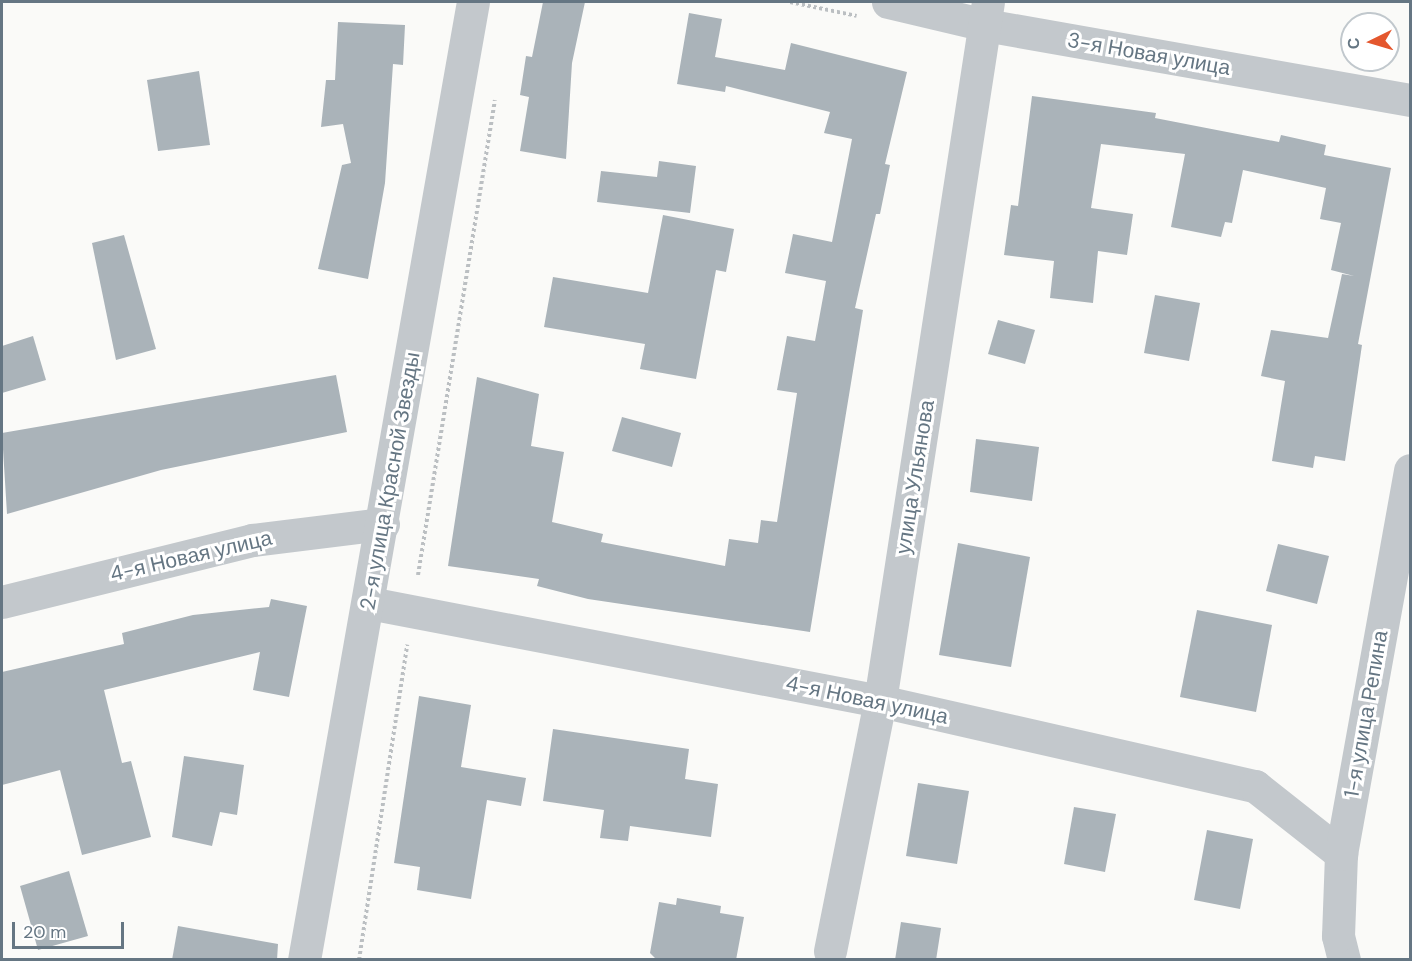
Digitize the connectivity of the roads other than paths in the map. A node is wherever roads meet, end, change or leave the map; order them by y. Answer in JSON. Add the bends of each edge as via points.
{"nodes":[{"id":1,"x":473,"y":2,"type":"edge"},
{"id":2,"x":888,"y":2,"type":"edge"},
{"id":3,"x":987,"y":13,"type":"edge"},
{"id":4,"x":1410,"y":100,"type":"edge"},
{"id":5,"x":1410,"y":470,"type":"edge"},
{"id":6,"x":383,"y":524,"type":"junction"},
{"id":7,"x":2,"y":602,"type":"edge"},
{"id":8,"x":369,"y":603,"type":"junction"},
{"id":9,"x":880,"y":701,"type":"junction"},
{"id":10,"x":1341,"y":854,"type":"junction"},
{"id":11,"x":830,"y":951,"type":"dead end"},
{"id":12,"x":304,"y":960,"type":"edge"},
{"id":13,"x":1344,"y":960,"type":"edge"}],
"edges":[{"from":1,"to":6,"type":"street","name":"2-я улица Красной Звезды"},
{"from":2,"to":3,"type":"street","name":"3-я Новая улица"},
{"from":3,"to":4,"type":"street","name":"3-я Новая улица"},
{"from":3,"to":9,"type":"street","name":"улица Ульянова"},
{"from":5,"to":10,"type":"street","name":"1-я улица Репина"},
{"from":6,"to":7,"type":"street","name":"4-я Новая улица","via":[[252,540]]},
{"from":6,"to":8,"type":"street","name":"2-я улица Красной Звезды"},
{"from":8,"to":9,"type":"street","name":"4-я Новая улица"},
{"from":8,"to":12,"type":"street","name":"2-я улица Красной Звезды"},
{"from":9,"to":10,"type":"street","name":"4-я Новая улица","via":[[1255,786]]},
{"from":9,"to":11,"type":"street","name":"улица Ульянова"},
{"from":10,"to":13,"type":"street","name":"1-я улица Репина","via":[[1338,936]]}]}
